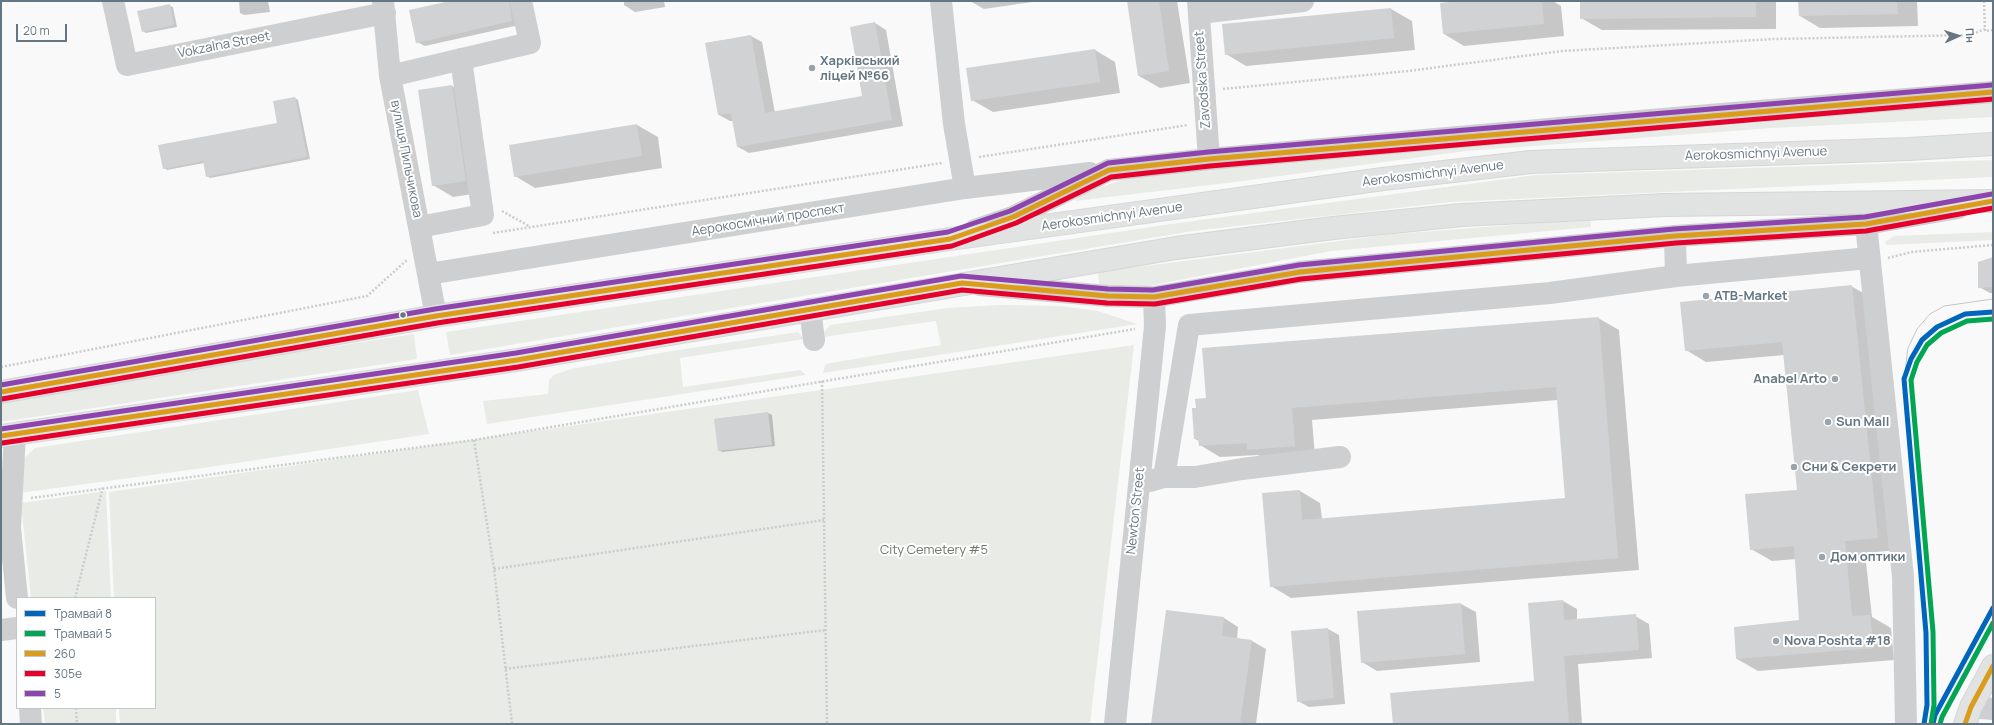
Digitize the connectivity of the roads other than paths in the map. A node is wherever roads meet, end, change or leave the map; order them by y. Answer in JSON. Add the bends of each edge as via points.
{"nodes":[{"id":1,"x":113,"y":1,"type":"edge"},
{"id":2,"x":521,"y":1,"type":"edge"},
{"id":3,"x":941,"y":1,"type":"edge"},
{"id":4,"x":1303,"y":1,"type":"edge"},
{"id":5,"x":384,"y":7,"type":"edge"},
{"id":6,"x":1199,"y":7,"type":"edge"},
{"id":7,"x":461,"y":59,"type":"junction"},
{"id":8,"x":390,"y":76,"type":"junction"},
{"id":9,"x":1993,"y":92,"type":"edge"},
{"id":10,"x":1993,"y":144,"type":"edge"},
{"id":11,"x":1209,"y":159,"type":"junction"},
{"id":12,"x":1109,"y":170,"type":"junction"},
{"id":13,"x":965,"y":188,"type":"junction"},
{"id":14,"x":1993,"y":202,"type":"edge"},
{"id":15,"x":1866,"y":224,"type":"junction"},
{"id":16,"x":421,"y":236,"type":"junction"},
{"id":17,"x":1675,"y":236,"type":"junction"},
{"id":18,"x":950,"y":239,"type":"junction"},
{"id":19,"x":1870,"y":260,"type":"junction"},
{"id":20,"x":428,"y":274,"type":"junction"},
{"id":21,"x":1676,"y":276,"type":"junction"},
{"id":22,"x":962,"y":283,"type":"junction"},
{"id":23,"x":1154,"y":297,"type":"junction"},
{"id":24,"x":810,"y":309,"type":"junction"},
{"id":25,"x":436,"y":316,"type":"junction"},
{"id":26,"x":814,"y":340,"type":"dead end"},
{"id":27,"x":1,"y":392,"type":"edge"},
{"id":28,"x":8,"y":435,"type":"edge"},
{"id":29,"x":1340,"y":457,"type":"dead end"},
{"id":30,"x":1164,"y":477,"type":"junction"},
{"id":31,"x":1139,"y":484,"type":"junction"},
{"id":32,"x":5,"y":529,"type":"edge"},
{"id":33,"x":18,"y":597,"type":"edge"},
{"id":34,"x":16,"y":628,"type":"edge"},
{"id":35,"x":1,"y":630,"type":"edge"},
{"id":36,"x":1993,"y":666,"type":"edge"},
{"id":37,"x":30,"y":709,"type":"edge"},
{"id":38,"x":1993,"y":709,"type":"edge"},
{"id":39,"x":1968,"y":716,"type":"edge"},
{"id":40,"x":31,"y":724,"type":"edge"},
{"id":41,"x":1115,"y":724,"type":"edge"},
{"id":42,"x":1906,"y":724,"type":"edge"}],
"edges":[{"from":1,"to":5,"type":"street","name":"Vokzalna Street","via":[[127,64]]},
{"from":2,"to":7,"type":"street","via":[[530,43]]},
{"from":3,"to":13,"type":"street","via":[[954,124]]},
{"from":4,"to":6,"type":"street"},
{"from":5,"to":8,"type":"street","name":"вулиця Пильчикова"},
{"from":6,"to":11,"type":"street","name":"Zavodska Street"},
{"from":7,"to":8,"type":"street"},
{"from":7,"to":16,"type":"street","via":[[483,215]]},
{"from":8,"to":16,"type":"street","name":"вулиця Пильчикова"},
{"from":9,"to":11,"type":"street","name":"Аерокосмічний проспект"},
{"from":10,"to":18,"type":"main road","name":"Aerokosmichnyi Avenue","via":[[1531,162],[1375,180]]},
{"from":11,"to":12,"type":"street","name":"Аерокосмічний проспект"},
{"from":12,"to":13,"type":"street","name":"Аерокосмічний проспект"},
{"from":12,"to":18,"type":"street","name":"Аерокосмічний проспект","via":[[1013,217]]},
{"from":13,"to":20,"type":"street","name":"Аерокосмічний проспект"},
{"from":14,"to":15,"type":"street"},
{"from":14,"to":22,"type":"main road","via":[[1665,205],[1462,215],[1176,248]]},
{"from":15,"to":17,"type":"street"},
{"from":15,"to":19,"type":"street"},
{"from":16,"to":20,"type":"street","name":"вулиця Пильчикова"},
{"from":17,"to":21,"type":"street"},
{"from":17,"to":23,"type":"street","via":[[1300,272]]},
{"from":18,"to":25,"type":"main road","name":"Aerokosmichnyi Avenue"},
{"from":19,"to":21,"type":"street"},
{"from":19,"to":42,"type":"street","via":[[1903,577]]},
{"from":20,"to":25,"type":"street","name":"вулиця Пильчикова"},
{"from":21,"to":30,"type":"street","via":[[1550,293],[1189,325]]},
{"from":22,"to":23,"type":"street","via":[[1108,296]]},
{"from":22,"to":24,"type":"main road"},
{"from":23,"to":31,"type":"street","name":"Newton Street","via":[[1155,326]]},
{"from":24,"to":26,"type":"street"},
{"from":24,"to":28,"type":"main road","via":[[518,360]]},
{"from":25,"to":27,"type":"main road","name":"Aerokosmichnyi Avenue"},
{"from":28,"to":32,"type":"street","via":[[10,501]]},
{"from":29,"to":30,"type":"street","via":[[1195,477]]},
{"from":30,"to":31,"type":"street"},
{"from":31,"to":41,"type":"street","name":"Newton Street"},
{"from":32,"to":33,"type":"street"},
{"from":34,"to":35,"type":"street"},
{"from":36,"to":39,"type":"main road"},
{"from":37,"to":40,"type":"street"},
{"from":38,"to":39,"type":"street"}]}
